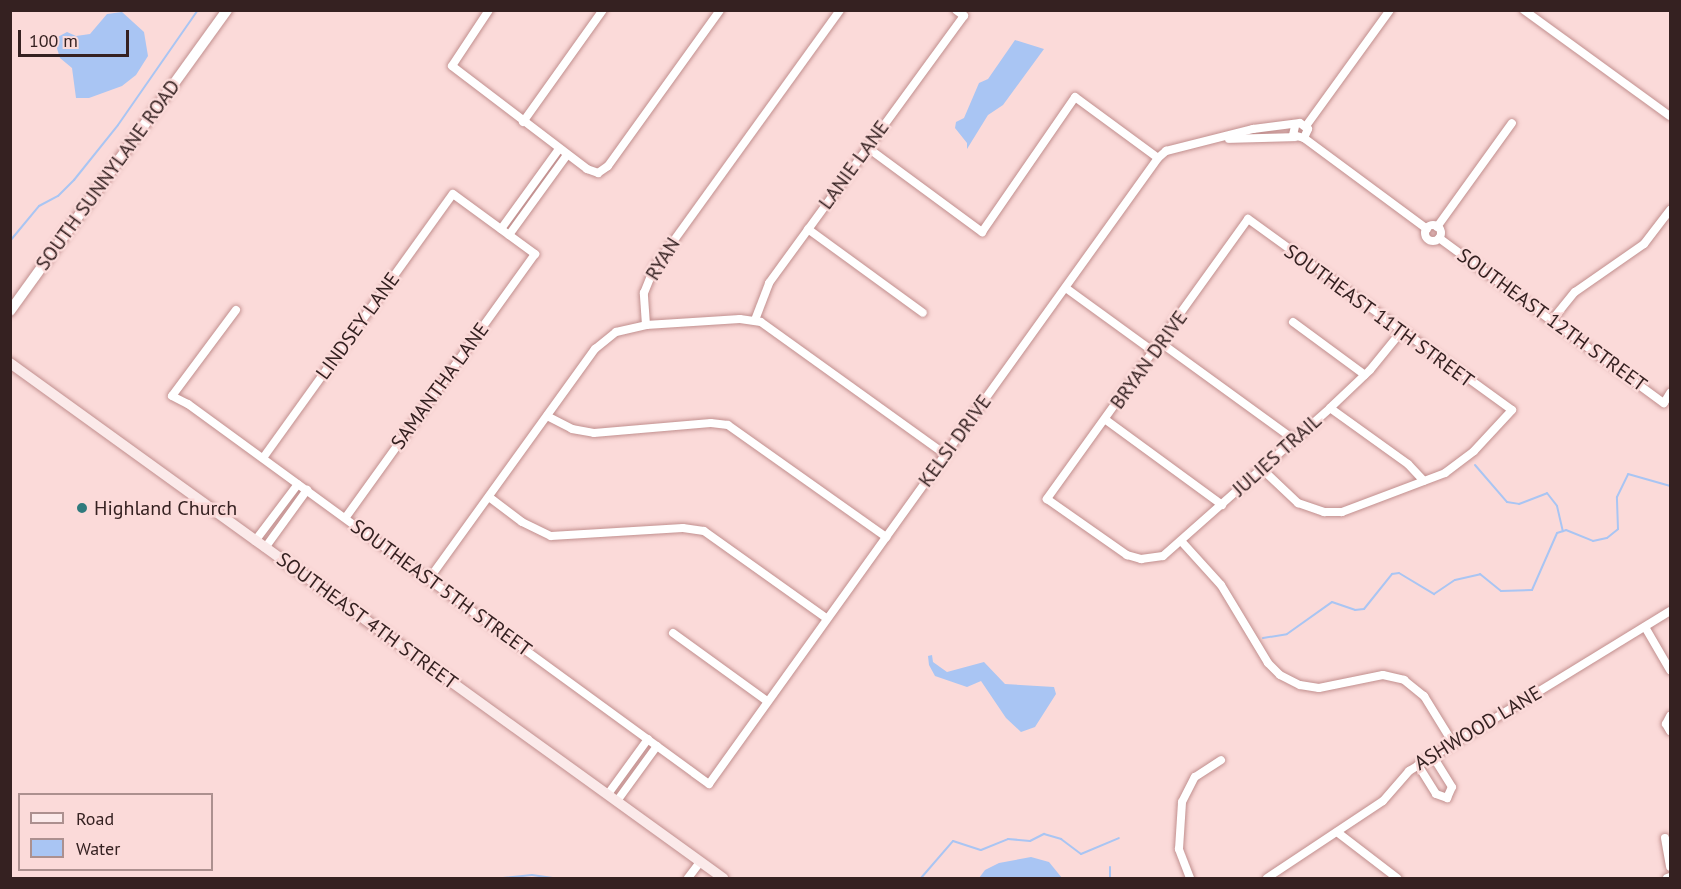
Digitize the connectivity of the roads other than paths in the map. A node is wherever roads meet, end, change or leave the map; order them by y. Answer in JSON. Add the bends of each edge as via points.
{"nodes":[{"id":1,"x":227,"y":10,"type":"edge"},
{"id":2,"x":489,"y":10,"type":"edge"},
{"id":3,"x":603,"y":10,"type":"edge"},
{"id":4,"x":720,"y":10,"type":"edge"},
{"id":5,"x":840,"y":10,"type":"edge"},
{"id":6,"x":956,"y":10,"type":"edge"},
{"id":7,"x":1390,"y":10,"type":"edge"},
{"id":8,"x":1524,"y":10,"type":"edge"},
{"id":9,"x":1671,"y":116,"type":"edge"},
{"id":10,"x":523,"y":122,"type":"junction"},
{"id":11,"x":1512,"y":123,"type":"dead end"},
{"id":12,"x":1295,"y":126,"type":"junction"},
{"id":13,"x":1306,"y":126,"type":"junction"},
{"id":14,"x":1294,"y":137,"type":"junction"},
{"id":15,"x":1227,"y":138,"type":"junction"},
{"id":16,"x":1304,"y":138,"type":"junction"},
{"id":17,"x":868,"y":148,"type":"junction"},
{"id":18,"x":559,"y":149,"type":"junction"},
{"id":19,"x":567,"y":155,"type":"junction"},
{"id":20,"x":1158,"y":158,"type":"junction"},
{"id":21,"x":1671,"y":210,"type":"edge"},
{"id":22,"x":1248,"y":219,"type":"joint"},
{"id":23,"x":1437,"y":227,"type":"junction"},
{"id":24,"x":501,"y":229,"type":"junction"},
{"id":25,"x":808,"y":229,"type":"junction"},
{"id":26,"x":1427,"y":229,"type":"junction"},
{"id":27,"x":509,"y":235,"type":"junction"},
{"id":28,"x":1439,"y":238,"type":"junction"},
{"id":29,"x":1066,"y":288,"type":"junction"},
{"id":30,"x":10,"y":310,"type":"edge"},
{"id":31,"x":236,"y":310,"type":"dead end"},
{"id":32,"x":923,"y":313,"type":"dead end"},
{"id":33,"x":755,"y":320,"type":"junction"},
{"id":34,"x":1552,"y":320,"type":"junction"},
{"id":35,"x":1293,"y":322,"type":"dead end"},
{"id":36,"x":646,"y":325,"type":"junction"},
{"id":37,"x":1401,"y":332,"type":"junction"},
{"id":38,"x":1161,"y":343,"type":"junction"},
{"id":39,"x":1154,"y":352,"type":"junction"},
{"id":40,"x":10,"y":363,"type":"edge"},
{"id":41,"x":1365,"y":375,"type":"junction"},
{"id":42,"x":1671,"y":393,"type":"edge"},
{"id":43,"x":1330,"y":408,"type":"junction"},
{"id":44,"x":547,"y":416,"type":"junction"},
{"id":45,"x":1106,"y":420,"type":"junction"},
{"id":46,"x":1293,"y":439,"type":"junction"},
{"id":47,"x":945,"y":454,"type":"junction"},
{"id":48,"x":263,"y":458,"type":"junction"},
{"id":49,"x":1262,"y":469,"type":"junction"},
{"id":50,"x":1424,"y":482,"type":"junction"},
{"id":51,"x":298,"y":483,"type":"junction"},
{"id":52,"x":307,"y":490,"type":"junction"},
{"id":53,"x":489,"y":497,"type":"junction"},
{"id":54,"x":1222,"y":505,"type":"junction"},
{"id":55,"x":345,"y":518,"type":"junction"},
{"id":56,"x":886,"y":537,"type":"junction"},
{"id":57,"x":255,"y":541,"type":"junction"},
{"id":58,"x":1182,"y":542,"type":"junction"},
{"id":59,"x":265,"y":548,"type":"junction"},
{"id":60,"x":1141,"y":559,"type":"joint"},
{"id":61,"x":429,"y":579,"type":"junction"},
{"id":62,"x":1671,"y":612,"type":"edge"},
{"id":63,"x":826,"y":618,"type":"junction"},
{"id":64,"x":1646,"y":627,"type":"junction"},
{"id":65,"x":673,"y":633,"type":"dead end"},
{"id":66,"x":1671,"y":670,"type":"edge"},
{"id":67,"x":767,"y":701,"type":"junction"},
{"id":68,"x":1671,"y":716,"type":"edge"},
{"id":69,"x":1671,"y":731,"type":"edge"},
{"id":70,"x":648,"y":739,"type":"junction"},
{"id":71,"x":1453,"y":743,"type":"junction"},
{"id":72,"x":657,"y":746,"type":"junction"},
{"id":73,"x":1433,"y":756,"type":"junction"},
{"id":74,"x":1221,"y":760,"type":"dead end"},
{"id":75,"x":1418,"y":765,"type":"junction"},
{"id":76,"x":709,"y":784,"type":"joint"},
{"id":77,"x":612,"y":798,"type":"junction"},
{"id":78,"x":1337,"y":832,"type":"junction"},
{"id":79,"x":1665,"y":838,"type":"dead end"},
{"id":80,"x":700,"y":862,"type":"junction"},
{"id":81,"x":1671,"y":867,"type":"edge"},
{"id":82,"x":688,"y":879,"type":"edge"},
{"id":83,"x":723,"y":879,"type":"edge"},
{"id":84,"x":1190,"y":879,"type":"edge"},
{"id":85,"x":1267,"y":879,"type":"edge"},
{"id":86,"x":1397,"y":879,"type":"edge"}],
"edges":[{"from":1,"to":30,"type":"street","name":"SOUTH SUNNYLANE ROAD"},
{"from":2,"to":10,"type":"street","via":[[452,66]]},
{"from":3,"to":10,"type":"street"},
{"from":4,"to":19,"type":"street","via":[[608,166],[598,173]]},
{"from":5,"to":36,"type":"street","name":"RYAN","via":[[654,268],[644,293]]},
{"from":6,"to":17,"type":"street","name":"LANIE LANE","via":[[963,16]]},
{"from":7,"to":13,"type":"street"},
{"from":8,"to":9,"type":"street"},
{"from":10,"to":18,"type":"street"},
{"from":11,"to":23,"type":"street"},
{"from":12,"to":13,"type":"street"},
{"from":12,"to":14,"type":"street"},
{"from":12,"to":15,"type":"street","via":[[1253,129]]},
{"from":13,"to":16,"type":"street"},
{"from":14,"to":15,"type":"street","via":[[1256,141]]},
{"from":14,"to":16,"type":"street"},
{"from":15,"to":20,"type":"street","via":[[1171,150]]},
{"from":16,"to":26,"type":"street"},
{"from":17,"to":20,"type":"street","via":[[982,232],[1075,97]]},
{"from":17,"to":25,"type":"street","name":"LANIE LANE"},
{"from":18,"to":19,"type":"street"},
{"from":18,"to":24,"type":"street"},
{"from":19,"to":27,"type":"street"},
{"from":20,"to":29,"type":"street","name":"KELSI DRIVE"},
{"from":21,"to":34,"type":"street","via":[[1644,244],[1575,291]]},
{"from":22,"to":37,"type":"street","name":"SOUTHEAST 11TH STREET"},
{"from":22,"to":38,"type":"street","name":"BRYAN DRIVE"},
{"from":23,"to":26,"type":"street"},
{"from":23,"to":28,"type":"street"},
{"from":24,"to":27,"type":"street"},
{"from":24,"to":48,"type":"street","name":"LINDSEY LANE","via":[[453,194]]},
{"from":25,"to":32,"type":"street"},
{"from":25,"to":33,"type":"street","name":"LANIE LANE","via":[[769,283]]},
{"from":26,"to":28,"type":"street","name":"SOUTHEAST 12TH STREET","via":[[1428,239]]},
{"from":27,"to":55,"type":"street","name":"SAMANTHA LANE","via":[[536,254]]},
{"from":28,"to":34,"type":"street","name":"SOUTHEAST 12TH STREET"},
{"from":29,"to":39,"type":"street"},
{"from":29,"to":47,"type":"street","name":"KELSI DRIVE"},
{"from":31,"to":48,"type":"street","name":"SOUTHEAST 5TH STREET","via":[[172,396]]},
{"from":33,"to":36,"type":"street"},
{"from":33,"to":47,"type":"street"},
{"from":34,"to":42,"type":"street","name":"SOUTHEAST 12TH STREET","via":[[1664,403]]},
{"from":35,"to":41,"type":"street"},
{"from":36,"to":44,"type":"street","via":[[616,332],[602,342]]},
{"from":37,"to":41,"type":"street","name":"JULIES TRAIL"},
{"from":37,"to":50,"type":"street","name":"SOUTHEAST 11TH STREET","via":[[1512,410],[1468,456]]},
{"from":38,"to":39,"type":"street","name":"BRYAN DRIVE"},
{"from":38,"to":46,"type":"street"},
{"from":39,"to":45,"type":"street","name":"BRYAN DRIVE"},
{"from":40,"to":57,"type":"main road","name":"SOUTHEAST 4TH STREET"},
{"from":41,"to":43,"type":"street","name":"JULIES TRAIL"},
{"from":43,"to":46,"type":"street","name":"JULIES TRAIL"},
{"from":43,"to":50,"type":"street","via":[[1408,464]]},
{"from":44,"to":53,"type":"street"},
{"from":44,"to":56,"type":"street","via":[[572,429],[594,433],[728,425]]},
{"from":45,"to":54,"type":"street"},
{"from":45,"to":60,"type":"street","name":"BRYAN DRIVE","via":[[1047,499],[1127,555]]},
{"from":46,"to":49,"type":"street","name":"JULIES TRAIL"},
{"from":47,"to":56,"type":"street","name":"KELSI DRIVE"},
{"from":48,"to":51,"type":"street","name":"SOUTHEAST 5TH STREET"},
{"from":49,"to":50,"type":"street","via":[[1292,499],[1324,512],[1352,509]]},
{"from":49,"to":54,"type":"street","name":"JULIES TRAIL"},
{"from":51,"to":52,"type":"street","name":"SOUTHEAST 5TH STREET"},
{"from":51,"to":57,"type":"street"},
{"from":52,"to":55,"type":"street","name":"SOUTHEAST 5TH STREET"},
{"from":52,"to":59,"type":"street"},
{"from":53,"to":61,"type":"street"},
{"from":53,"to":63,"type":"street","via":[[522,522],[551,536],[683,528],[704,531]]},
{"from":54,"to":58,"type":"street","name":"JULIES TRAIL"},
{"from":55,"to":61,"type":"street","name":"SOUTHEAST 5TH STREET"},
{"from":56,"to":63,"type":"street","name":"KELSI DRIVE"},
{"from":57,"to":59,"type":"main road","name":"SOUTHEAST 4TH STREET"},
{"from":58,"to":60,"type":"street","name":"JULIES TRAIL","via":[[1163,556]]},
{"from":58,"to":71,"type":"street","via":[[1221,585],[1268,663],[1280,675],[1300,685],[1319,688],[1383,675],[1404,680],[1425,696]]},
{"from":59,"to":77,"type":"main road","name":"SOUTHEAST 4TH STREET"},
{"from":61,"to":70,"type":"street","name":"SOUTHEAST 5TH STREET"},
{"from":62,"to":64,"type":"street","name":"ASHWOOD LANE"},
{"from":63,"to":67,"type":"street","name":"KELSI DRIVE"},
{"from":64,"to":66,"type":"street"},
{"from":64,"to":71,"type":"street","name":"ASHWOOD LANE"},
{"from":65,"to":67,"type":"street"},
{"from":67,"to":76,"type":"street","name":"KELSI DRIVE"},
{"from":68,"to":69,"type":"street","via":[[1666,724]]},
{"from":70,"to":72,"type":"street","name":"SOUTHEAST 5TH STREET"},
{"from":70,"to":77,"type":"street"},
{"from":71,"to":73,"type":"street","name":"ASHWOOD LANE"},
{"from":72,"to":76,"type":"street","name":"SOUTHEAST 5TH STREET"},
{"from":72,"to":77,"type":"street"},
{"from":73,"to":75,"type":"street","name":"ASHWOOD LANE"},
{"from":73,"to":75,"type":"street","via":[[1452,787],[1447,798],[1436,794]]},
{"from":74,"to":84,"type":"street","via":[[1195,777],[1182,802],[1179,849]]},
{"from":75,"to":78,"type":"street","name":"ASHWOOD LANE","via":[[1405,774],[1383,801]]},
{"from":77,"to":80,"type":"main road","name":"SOUTHEAST 4TH STREET"},
{"from":78,"to":85,"type":"street","name":"ASHWOOD LANE"},
{"from":78,"to":86,"type":"street"},
{"from":79,"to":81,"type":"street"},
{"from":80,"to":82,"type":"street"},
{"from":80,"to":83,"type":"main road","name":"SOUTHEAST 4TH STREET"}]}
